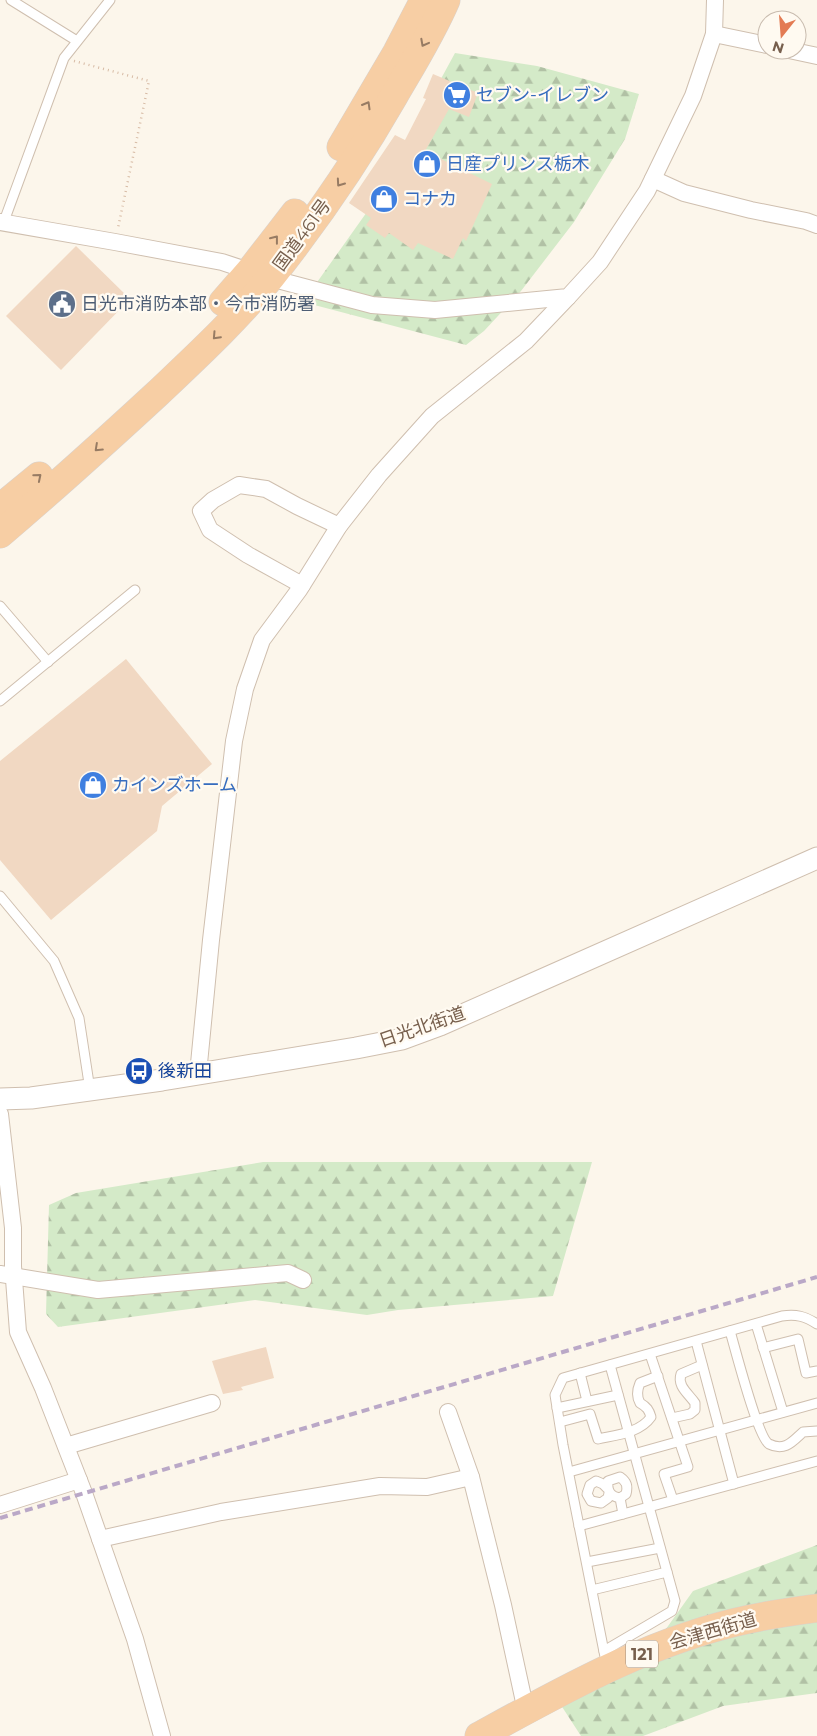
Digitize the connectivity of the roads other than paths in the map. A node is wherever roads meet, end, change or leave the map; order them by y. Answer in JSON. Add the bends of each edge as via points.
{"nodes":[{"id":1,"x":11,"y":0,"type":"edge"},
{"id":2,"x":110,"y":0,"type":"edge"},
{"id":3,"x":424,"y":0,"type":"edge"},
{"id":4,"x":446,"y":0,"type":"edge"},
{"id":5,"x":715,"y":0,"type":"edge"},
{"id":6,"x":714,"y":34,"type":"junction"},
{"id":7,"x":77,"y":41,"type":"junction"},
{"id":8,"x":757,"y":43,"type":"edge"},
{"id":9,"x":654,"y":179,"type":"junction"},
{"id":10,"x":1,"y":225,"type":"edge"},
{"id":11,"x":817,"y":226,"type":"edge"},
{"id":12,"x":260,"y":274,"type":"junction"},
{"id":13,"x":568,"y":297,"type":"junction"},
{"id":14,"x":0,"y":508,"type":"edge"},
{"id":15,"x":340,"y":526,"type":"junction"},
{"id":16,"x":0,"y":534,"type":"edge"},
{"id":17,"x":302,"y":586,"type":"junction"},
{"id":18,"x":135,"y":590,"type":"dead end"},
{"id":19,"x":0,"y":606,"type":"edge"},
{"id":20,"x":48,"y":662,"type":"junction"},
{"id":21,"x":0,"y":701,"type":"edge"},
{"id":22,"x":817,"y":858,"type":"edge"},
{"id":23,"x":0,"y":896,"type":"edge"},
{"id":24,"x":198,"y":1074,"type":"junction"},
{"id":25,"x":90,"y":1090,"type":"junction"},
{"id":26,"x":0,"y":1099,"type":"edge"},
{"id":27,"x":0,"y":1114,"type":"edge"},
{"id":28,"x":7,"y":1276,"type":"edge"},
{"id":29,"x":303,"y":1280,"type":"dead end"},
{"id":30,"x":756,"y":1324,"type":"junction"},
{"id":31,"x":817,"y":1324,"type":"edge"},
{"id":32,"x":730,"y":1331,"type":"junction"},
{"id":33,"x":696,"y":1341,"type":"junction"},
{"id":34,"x":763,"y":1348,"type":"junction"},
{"id":35,"x":650,"y":1354,"type":"junction"},
{"id":36,"x":610,"y":1365,"type":"junction"},
{"id":37,"x":702,"y":1365,"type":"junction"},
{"id":38,"x":817,"y":1371,"type":"edge"},
{"id":39,"x":580,"y":1373,"type":"junction"},
{"id":40,"x":658,"y":1376,"type":"junction"},
{"id":41,"x":618,"y":1395,"type":"junction"},
{"id":42,"x":588,"y":1401,"type":"junction"},
{"id":43,"x":212,"y":1403,"type":"dead end"},
{"id":44,"x":817,"y":1403,"type":"edge"},
{"id":45,"x":557,"y":1408,"type":"junction"},
{"id":46,"x":448,"y":1412,"type":"dead end"},
{"id":47,"x":782,"y":1412,"type":"junction"},
{"id":48,"x":672,"y":1418,"type":"junction"},
{"id":49,"x":756,"y":1420,"type":"junction"},
{"id":50,"x":560,"y":1422,"type":"junction"},
{"id":51,"x":720,"y":1430,"type":"junction"},
{"id":52,"x":817,"y":1431,"type":"edge"},
{"id":53,"x":628,"y":1432,"type":"junction"},
{"id":54,"x":680,"y":1441,"type":"junction"},
{"id":55,"x":66,"y":1446,"type":"junction"},
{"id":56,"x":634,"y":1454,"type":"junction"},
{"id":57,"x":817,"y":1461,"type":"edge"},
{"id":58,"x":590,"y":1466,"type":"junction"},
{"id":59,"x":569,"y":1472,"type":"junction"},
{"id":60,"x":471,"y":1477,"type":"junction"},
{"id":61,"x":79,"y":1480,"type":"junction"},
{"id":62,"x":595,"y":1482,"type":"junction"},
{"id":63,"x":734,"y":1484,"type":"junction"},
{"id":64,"x":608,"y":1490,"type":"junction"},
{"id":65,"x":620,"y":1498,"type":"junction"},
{"id":66,"x":674,"y":1500,"type":"junction"},
{"id":67,"x":0,"y":1505,"type":"edge"},
{"id":68,"x":649,"y":1507,"type":"junction"},
{"id":69,"x":624,"y":1514,"type":"junction"},
{"id":70,"x":579,"y":1526,"type":"junction"},
{"id":71,"x":100,"y":1539,"type":"junction"},
{"id":72,"x":660,"y":1548,"type":"junction"},
{"id":73,"x":586,"y":1562,"type":"junction"},
{"id":74,"x":667,"y":1572,"type":"junction"},
{"id":75,"x":592,"y":1590,"type":"junction"},
{"id":76,"x":817,"y":1608,"type":"edge"},
{"id":77,"x":606,"y":1660,"type":"junction"},
{"id":78,"x":526,"y":1711,"type":"junction"},
{"id":79,"x":162,"y":1736,"type":"edge"},
{"id":80,"x":480,"y":1736,"type":"edge"}],
"edges":[{"from":1,"to":7,"type":"lane"},
{"from":2,"to":7,"type":"lane"},
{"from":12,"to":3,"type":"highway","name":"国道461号","one_way":true,"via":[[293,217],[361,115]]},
{"from":4,"to":12,"type":"highway","name":"国道461号","one_way":true,"via":[[378,125],[346,174]]},
{"from":5,"to":6,"type":"street"},
{"from":6,"to":8,"type":"street"},
{"from":6,"to":9,"type":"street","via":[[693,96]]},
{"from":7,"to":10,"type":"lane","via":[[64,58]]},
{"from":9,"to":11,"type":"street","via":[[684,193]]},
{"from":9,"to":13,"type":"street","via":[[600,262]]},
{"from":10,"to":12,"type":"street","via":[[222,262]]},
{"from":12,"to":13,"type":"street","via":[[372,305],[435,310]]},
{"from":14,"to":12,"type":"highway","name":"国道461号","one_way":true,"via":[[118,407]]},
{"from":12,"to":16,"type":"highway","name":"国道461号","one_way":true,"via":[[211,342],[64,480]]},
{"from":13,"to":15,"type":"street","via":[[526,341],[432,416]]},
{"from":15,"to":17,"type":"street"},
{"from":15,"to":17,"type":"street","via":[[266,490],[239,485],[201,511],[210,530]]},
{"from":17,"to":24,"type":"street","via":[[262,640],[245,689],[234,740]]},
{"from":18,"to":20,"type":"lane"},
{"from":19,"to":20,"type":"lane"},
{"from":20,"to":21,"type":"lane"},
{"from":22,"to":24,"type":"street","name":"日光北街道","via":[[402,1039]]},
{"from":23,"to":25,"type":"lane","via":[[54,961],[79,1018]]},
{"from":24,"to":25,"type":"street","name":"日光北街道"},
{"from":25,"to":26,"type":"street","name":"日光北街道"},
{"from":27,"to":28,"type":"street","via":[[13,1228]]},
{"from":28,"to":29,"type":"street","via":[[98,1290],[288,1272]]},
{"from":28,"to":55,"type":"street","via":[[18,1332]]},
{"from":30,"to":31,"type":"lane","via":[[795,1314]]},
{"from":30,"to":32,"type":"lane"},
{"from":30,"to":34,"type":"lane"},
{"from":32,"to":33,"type":"lane"},
{"from":32,"to":49,"type":"lane"},
{"from":33,"to":35,"type":"lane"},
{"from":33,"to":37,"type":"lane"},
{"from":34,"to":38,"type":"lane","via":[[798,1339],[806,1373]]},
{"from":34,"to":47,"type":"lane"},
{"from":35,"to":36,"type":"lane"},
{"from":35,"to":40,"type":"lane"},
{"from":36,"to":39,"type":"lane"},
{"from":36,"to":41,"type":"lane"},
{"from":37,"to":48,"type":"lane","via":[[681,1374],[679,1380],[695,1403],[695,1410]]},
{"from":37,"to":51,"type":"lane"},
{"from":39,"to":42,"type":"lane"},
{"from":39,"to":45,"type":"lane","via":[[563,1378],[555,1395]]},
{"from":40,"to":48,"type":"lane"},
{"from":40,"to":53,"type":"lane","via":[[640,1383],[637,1391],[638,1400],[646,1406],[651,1417],[646,1425]]},
{"from":41,"to":42,"type":"lane"},
{"from":41,"to":53,"type":"lane"},
{"from":42,"to":45,"type":"lane"},
{"from":43,"to":55,"type":"street"},
{"from":44,"to":47,"type":"lane"},
{"from":45,"to":50,"type":"lane"},
{"from":46,"to":60,"type":"street"},
{"from":47,"to":49,"type":"lane"},
{"from":48,"to":54,"type":"lane"},
{"from":49,"to":51,"type":"lane"},
{"from":49,"to":52,"type":"lane","via":[[764,1439],[776,1446],[793,1443],[803,1432]]},
{"from":50,"to":53,"type":"lane","via":[[590,1414],[598,1440]]},
{"from":50,"to":59,"type":"lane"},
{"from":51,"to":54,"type":"lane"},
{"from":51,"to":63,"type":"lane"},
{"from":53,"to":56,"type":"lane"},
{"from":54,"to":56,"type":"lane"},
{"from":54,"to":66,"type":"lane","via":[[688,1467],[664,1474]]},
{"from":55,"to":61,"type":"street"},
{"from":56,"to":58,"type":"lane"},
{"from":56,"to":68,"type":"lane"},
{"from":57,"to":63,"type":"lane"},
{"from":58,"to":59,"type":"lane"},
{"from":58,"to":62,"type":"lane"},
{"from":59,"to":70,"type":"lane"},
{"from":60,"to":71,"type":"street","via":[[427,1487],[380,1486],[221,1512]]},
{"from":60,"to":78,"type":"street"},
{"from":61,"to":67,"type":"street"},
{"from":61,"to":71,"type":"street"},
{"from":62,"to":64,"type":"lane","via":[[600,1482]]},
{"from":62,"to":64,"type":"lane","via":[[587,1494],[591,1501],[604,1502],[608,1498]]},
{"from":63,"to":66,"type":"lane"},
{"from":64,"to":65,"type":"lane","via":[[613,1497]]},
{"from":64,"to":65,"type":"lane","via":[[608,1481],[624,1479],[628,1488]]},
{"from":65,"to":69,"type":"lane"},
{"from":66,"to":68,"type":"lane"},
{"from":68,"to":69,"type":"lane"},
{"from":68,"to":72,"type":"lane"},
{"from":69,"to":70,"type":"lane"},
{"from":70,"to":73,"type":"lane"},
{"from":71,"to":79,"type":"street","via":[[135,1639]]},
{"from":72,"to":73,"type":"lane"},
{"from":72,"to":74,"type":"lane"},
{"from":73,"to":75,"type":"lane"},
{"from":74,"to":75,"type":"lane"},
{"from":74,"to":77,"type":"lane","via":[[675,1601],[672,1611]]},
{"from":75,"to":77,"type":"lane"},
{"from":76,"to":77,"type":"highway","name":"会津西街道","number":"121","via":[[749,1619],[651,1650]]},
{"from":77,"to":78,"type":"highway","name":"会津西街道","number":"121"},
{"from":78,"to":80,"type":"highway","name":"会津西街道","number":"121"}]}
